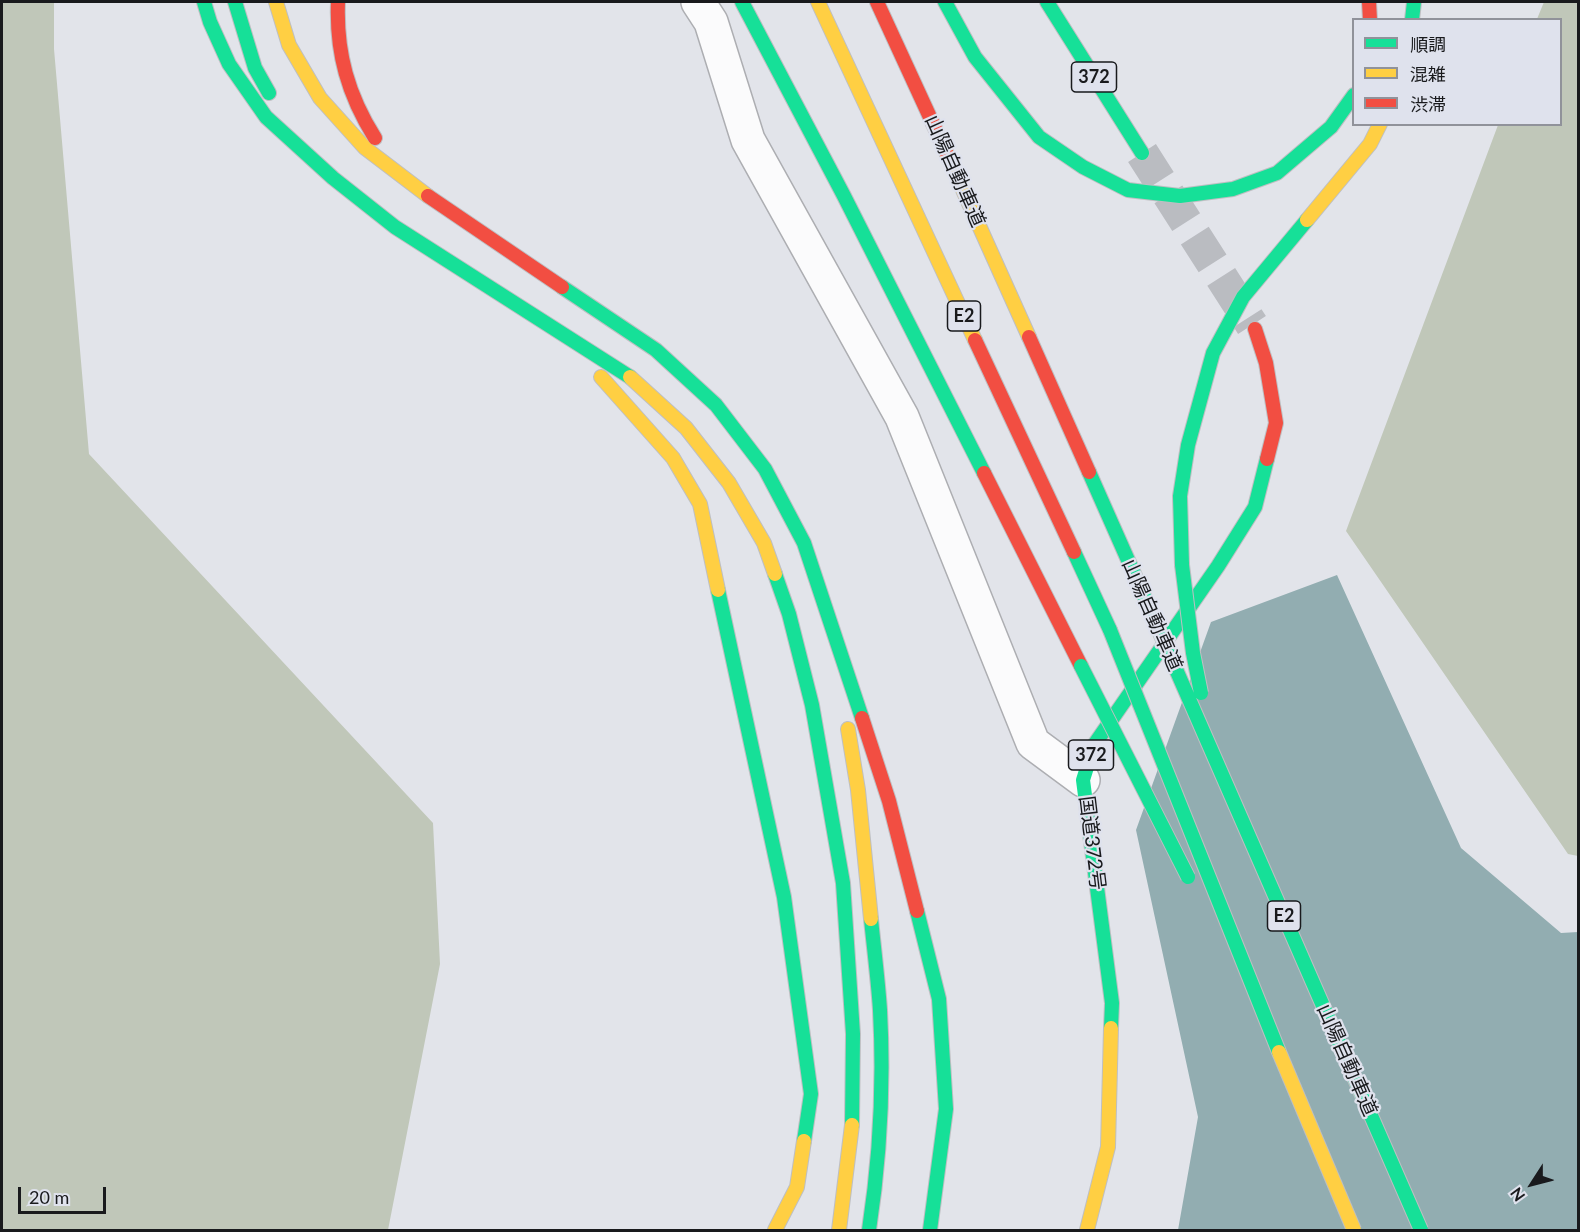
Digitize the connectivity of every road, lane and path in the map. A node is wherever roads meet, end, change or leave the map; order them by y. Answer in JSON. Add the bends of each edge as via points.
{"nodes":[{"id":1,"x":204,"y":2,"type":"edge"},
{"id":2,"x":235,"y":2,"type":"edge"},
{"id":3,"x":276,"y":2,"type":"edge"},
{"id":4,"x":338,"y":2,"type":"edge"},
{"id":5,"x":698,"y":2,"type":"edge"},
{"id":6,"x":742,"y":2,"type":"edge"},
{"id":7,"x":818,"y":2,"type":"edge"},
{"id":8,"x":877,"y":2,"type":"edge"},
{"id":9,"x":945,"y":2,"type":"edge"},
{"id":10,"x":1047,"y":2,"type":"edge"},
{"id":11,"x":1369,"y":2,"type":"edge"},
{"id":12,"x":1414,"y":2,"type":"edge"},
{"id":13,"x":1370,"y":18,"type":"edge"},
{"id":14,"x":1412,"y":18,"type":"edge"},
{"id":15,"x":1352,"y":96,"type":"edge"},
{"id":16,"x":1379,"y":126,"type":"edge"},
{"id":17,"x":1142,"y":153,"type":"tunnel mouth"},
{"id":18,"x":333,"y":178,"type":"junction"},
{"id":19,"x":434,"y":201,"type":"junction"},
{"id":20,"x":1255,"y":329,"type":"tunnel mouth"},
{"id":21,"x":558,"y":333,"type":"junction"},
{"id":22,"x":830,"y":623,"type":"junction"},
{"id":23,"x":1213,"y":753,"type":"junction"},
{"id":24,"x":1083,"y":780,"type":"junction"},
{"id":25,"x":1194,"y":889,"type":"dead end"},
{"id":26,"x":1221,"y":942,"type":"dead end"},
{"id":27,"x":1295,"y":1090,"type":"junction"},
{"id":28,"x":775,"y":1230,"type":"edge"},
{"id":29,"x":839,"y":1230,"type":"edge"},
{"id":30,"x":869,"y":1230,"type":"edge"},
{"id":31,"x":930,"y":1230,"type":"edge"},
{"id":32,"x":1088,"y":1230,"type":"edge"},
{"id":33,"x":1353,"y":1230,"type":"edge"},
{"id":34,"x":1421,"y":1230,"type":"edge"}],
"edges":[{"from":1,"to":18,"type":"highway","via":[[229,64],[266,117]]},
{"from":2,"to":18,"type":"highway","via":[[255,68],[278,107]]},
{"from":3,"to":19,"type":"highway","via":[[289,45],[320,98],[365,148]]},
{"from":4,"to":19,"type":"highway","via":[[339,49],[346,81],[360,115],[379,144]]},
{"from":5,"to":24,"type":"street","via":[[711,22],[748,140],[902,417],[1033,743]]},
{"from":6,"to":25,"type":"highway","bridge":true},
{"from":7,"to":27,"type":"highway","number":"E2","bridge":true,"via":[[1110,630]]},
{"from":8,"to":23,"type":"highway","name":"山陽自動車道","number":"E2","bridge":true},
{"from":9,"to":15,"type":"highway","via":[[975,57],[1039,137],[1083,167],[1128,190],[1180,196],[1233,189],[1277,173],[1331,127]]},
{"from":10,"to":17,"type":"highway","number":"372"},
{"from":11,"to":13,"type":"highway"},
{"from":12,"to":14,"type":"highway"},
{"from":16,"to":23,"type":"highway","bridge":true,"via":[[1370,144],[1243,297],[1213,353],[1188,445],[1180,496],[1182,565],[1193,653]]},
{"from":18,"to":21,"type":"highway","via":[[395,227]]},
{"from":19,"to":22,"type":"highway","via":[[656,350],[716,405],[765,469],[804,543]]},
{"from":20,"to":24,"type":"highway","name":"国道372号","number":"372","via":[[1266,363],[1276,423],[1255,507],[1094,745]]},
{"from":21,"to":28,"type":"highway","via":[[673,458],[700,504],[784,897],[810,1094],[796,1187]]},
{"from":21,"to":29,"type":"highway","via":[[624,372],[686,428],[729,483],[764,543],[789,614],[812,705],[843,883],[853,1034],[852,1134]]},
{"from":22,"to":30,"type":"highway","via":[[858,790],[880,1011],[881,1121]]},
{"from":22,"to":31,"type":"highway","via":[[889,801],[939,999],[946,1109]]},
{"from":23,"to":34,"type":"highway","name":"山陽自動車道","number":"E2","bridge":true},
{"from":24,"to":32,"type":"highway","name":"国道372号","number":"372","via":[[1112,1003],[1107,1147]]},
{"from":26,"to":27,"type":"highway","bridge":true},
{"from":27,"to":33,"type":"highway","number":"E2","bridge":true}]}
